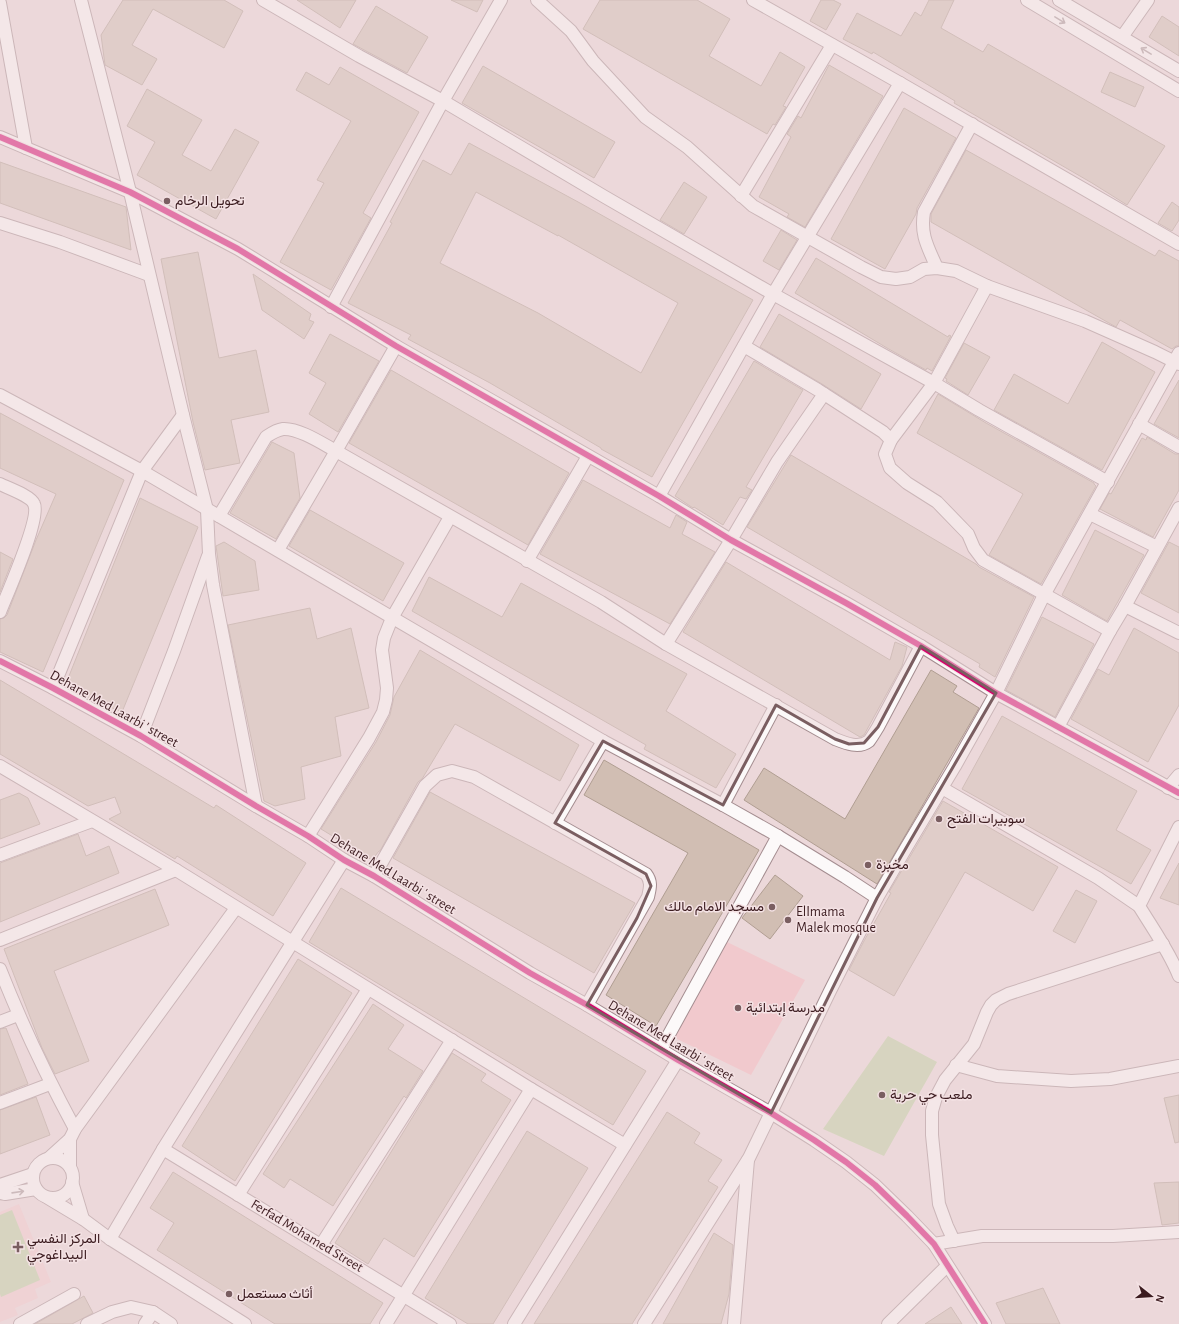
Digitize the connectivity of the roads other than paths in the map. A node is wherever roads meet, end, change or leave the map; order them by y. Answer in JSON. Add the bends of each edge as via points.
{"nodes":[{"id":1,"x":81,"y":0,"type":"edge"},
{"id":2,"x":265,"y":0,"type":"edge"},
{"id":3,"x":501,"y":0,"type":"edge"},
{"id":4,"x":537,"y":0,"type":"edge"},
{"id":5,"x":753,"y":0,"type":"edge"},
{"id":6,"x":1027,"y":0,"type":"edge"},
{"id":7,"x":1059,"y":0,"type":"edge"},
{"id":8,"x":1148,"y":0,"type":"edge"},
{"id":9,"x":0,"y":3,"type":"edge"},
{"id":10,"x":1122,"y":37,"type":"junction"},
{"id":11,"x":832,"y":45,"type":"junction"},
{"id":12,"x":1179,"y":71,"type":"edge"},
{"id":13,"x":900,"y":83,"type":"junction"},
{"id":14,"x":1179,"y":91,"type":"edge"},
{"id":15,"x":443,"y":102,"type":"junction"},
{"id":16,"x":972,"y":124,"type":"junction"},
{"id":17,"x":0,"y":137,"type":"edge"},
{"id":18,"x":26,"y":148,"type":"junction"},
{"id":19,"x":130,"y":192,"type":"junction"},
{"id":20,"x":741,"y":196,"type":"junction"},
{"id":21,"x":0,"y":223,"type":"edge"},
{"id":22,"x":808,"y":236,"type":"junction"},
{"id":23,"x":1179,"y":244,"type":"edge"},
{"id":24,"x":937,"y":268,"type":"junction"},
{"id":25,"x":149,"y":275,"type":"junction"},
{"id":26,"x":987,"y":286,"type":"junction"},
{"id":27,"x":773,"y":294,"type":"junction"},
{"id":28,"x":331,"y":307,"type":"junction"},
{"id":29,"x":396,"y":346,"type":"junction"},
{"id":30,"x":744,"y":346,"type":"junction"},
{"id":31,"x":1178,"y":360,"type":"edge"},
{"id":32,"x":934,"y":383,"type":"junction"},
{"id":33,"x":824,"y":394,"type":"junction"},
{"id":34,"x":0,"y":395,"type":"edge"},
{"id":35,"x":183,"y":416,"type":"junction"},
{"id":36,"x":1139,"y":424,"type":"junction"},
{"id":37,"x":891,"y":440,"type":"junction"},
{"id":38,"x":1179,"y":447,"type":"edge"},
{"id":39,"x":336,"y":451,"type":"junction"},
{"id":40,"x":588,"y":456,"type":"junction"},
{"id":41,"x":142,"y":471,"type":"junction"},
{"id":42,"x":1108,"y":482,"type":"junction"},
{"id":43,"x":0,"y":484,"type":"edge"},
{"id":44,"x":659,"y":496,"type":"junction"},
{"id":45,"x":1179,"y":508,"type":"edge"},
{"id":46,"x":207,"y":510,"type":"junction"},
{"id":47,"x":1090,"y":514,"type":"junction"},
{"id":48,"x":219,"y":516,"type":"junction"},
{"id":49,"x":450,"y":517,"type":"junction"},
{"id":50,"x":1174,"y":529,"type":"edge"},
{"id":51,"x":731,"y":540,"type":"junction"},
{"id":52,"x":1157,"y":547,"type":"junction"},
{"id":53,"x":278,"y":550,"type":"junction"},
{"id":54,"x":209,"y":554,"type":"junction"},
{"id":55,"x":527,"y":560,"type":"junction"},
{"id":56,"x":1044,"y":595,"type":"junction"},
{"id":57,"x":1125,"y":606,"type":"junction"},
{"id":58,"x":0,"y":612,"type":"edge"},
{"id":59,"x":392,"y":618,"type":"junction"},
{"id":60,"x":1110,"y":631,"type":"junction"},
{"id":61,"x":1179,"y":633,"type":"edge"},
{"id":62,"x":666,"y":644,"type":"junction"},
{"id":63,"x":922,"y":646,"type":"junction"},
{"id":64,"x":0,"y":661,"type":"edge"},
{"id":65,"x":53,"y":688,"type":"junction"},
{"id":66,"x":996,"y":693,"type":"junction"},
{"id":67,"x":776,"y":705,"type":"junction"},
{"id":68,"x":1058,"y":727,"type":"junction"},
{"id":69,"x":141,"y":736,"type":"junction"},
{"id":70,"x":603,"y":741,"type":"junction"},
{"id":71,"x":1,"y":768,"type":"edge"},
{"id":72,"x":1179,"y":775,"type":"edge"},
{"id":73,"x":942,"y":788,"type":"junction"},
{"id":74,"x":1168,"y":788,"type":"junction"},
{"id":75,"x":1179,"y":793,"type":"edge"},
{"id":76,"x":723,"y":805,"type":"junction"},
{"id":77,"x":256,"y":806,"type":"junction"},
{"id":78,"x":92,"y":821,"type":"junction"},
{"id":79,"x":555,"y":823,"type":"junction"},
{"id":80,"x":1179,"y":827,"type":"edge"},
{"id":81,"x":308,"y":836,"type":"junction"},
{"id":82,"x":778,"y":836,"type":"junction"},
{"id":83,"x":0,"y":855,"type":"edge"},
{"id":84,"x":344,"y":860,"type":"junction"},
{"id":85,"x":176,"y":870,"type":"junction"},
{"id":86,"x":374,"y":876,"type":"junction"},
{"id":87,"x":877,"y":898,"type":"junction"},
{"id":88,"x":1139,"y":906,"type":"junction"},
{"id":89,"x":236,"y":908,"type":"junction"},
{"id":90,"x":0,"y":940,"type":"edge"},
{"id":91,"x":292,"y":942,"type":"junction"},
{"id":92,"x":1163,"y":944,"type":"junction"},
{"id":93,"x":0,"y":969,"type":"edge"},
{"id":94,"x":1179,"y":976,"type":"edge"},
{"id":95,"x":368,"y":989,"type":"junction"},
{"id":96,"x":587,"y":1005,"type":"junction"},
{"id":97,"x":18,"y":1015,"type":"junction"},
{"id":98,"x":0,"y":1022,"type":"edge"},
{"id":99,"x":452,"y":1040,"type":"junction"},
{"id":100,"x":661,"y":1050,"type":"junction"},
{"id":101,"x":678,"y":1060,"type":"junction"},
{"id":102,"x":956,"y":1065,"type":"junction"},
{"id":103,"x":1179,"y":1066,"type":"edge"},
{"id":104,"x":50,"y":1084,"type":"junction"},
{"id":105,"x":531,"y":1089,"type":"junction"},
{"id":106,"x":0,"y":1104,"type":"edge"},
{"id":107,"x":771,"y":1113,"type":"junction"},
{"id":108,"x":73,"y":1134,"type":"junction"},
{"id":109,"x":625,"y":1145,"type":"junction"},
{"id":110,"x":164,"y":1149,"type":"junction"},
{"id":111,"x":49,"y":1158,"type":"junction"},
{"id":112,"x":749,"y":1158,"type":"junction"},
{"id":113,"x":70,"y":1167,"type":"junction"},
{"id":114,"x":33,"y":1174,"type":"junction"},
{"id":115,"x":72,"y":1182,"type":"junction"},
{"id":116,"x":0,"y":1185,"type":"edge"},
{"id":117,"x":36,"y":1189,"type":"junction"},
{"id":118,"x":0,"y":1193,"type":"edge"},
{"id":119,"x":238,"y":1195,"type":"junction"},
{"id":120,"x":48,"y":1198,"type":"junction"},
{"id":121,"x":82,"y":1219,"type":"junction"},
{"id":122,"x":1179,"y":1232,"type":"edge"},
{"id":123,"x":110,"y":1239,"type":"junction"},
{"id":124,"x":954,"y":1241,"type":"junction"},
{"id":125,"x":934,"y":1244,"type":"junction"},
{"id":126,"x":321,"y":1245,"type":"junction"},
{"id":127,"x":947,"y":1266,"type":"junction"},
{"id":128,"x":74,"y":1294,"type":"dead end"},
{"id":129,"x":404,"y":1296,"type":"junction"},
{"id":130,"x":153,"y":1312,"type":"junction"},
{"id":131,"x":20,"y":1324,"type":"edge"},
{"id":132,"x":87,"y":1324,"type":"edge"},
{"id":133,"x":145,"y":1324,"type":"edge"},
{"id":134,"x":171,"y":1324,"type":"edge"},
{"id":135,"x":245,"y":1324,"type":"edge"},
{"id":136,"x":386,"y":1324,"type":"edge"},
{"id":137,"x":450,"y":1324,"type":"edge"},
{"id":138,"x":514,"y":1324,"type":"edge"},
{"id":139,"x":644,"y":1324,"type":"edge"},
{"id":140,"x":734,"y":1324,"type":"edge"},
{"id":141,"x":888,"y":1324,"type":"edge"},
{"id":142,"x":985,"y":1324,"type":"edge"}],
"edges":[{"from":1,"to":19,"type":"street"},
{"from":2,"to":15,"type":"street"},
{"from":3,"to":15,"type":"street"},
{"from":4,"to":20,"type":"street","via":[[571,31],[593,61],[645,117],[687,147]]},
{"from":5,"to":11,"type":"street"},
{"from":6,"to":14,"type":"street","one_way":true},
{"from":7,"to":10,"type":"street"},
{"from":8,"to":10,"type":"street"},
{"from":9,"to":18,"type":"street"},
{"from":12,"to":10,"type":"street","one_way":true},
{"from":11,"to":13,"type":"street"},
{"from":11,"to":20,"type":"street"},
{"from":13,"to":16,"type":"street"},
{"from":13,"to":22,"type":"street"},
{"from":15,"to":27,"type":"street"},
{"from":15,"to":28,"type":"street"},
{"from":16,"to":23,"type":"street"},
{"from":16,"to":24,"type":"street","via":[[924,212],[923,236]]},
{"from":17,"to":18,"type":"street"},
{"from":18,"to":19,"type":"street"},
{"from":19,"to":25,"type":"street"},
{"from":19,"to":28,"type":"street","via":[[238,249]]},
{"from":20,"to":22,"type":"street","via":[[753,206]]},
{"from":21,"to":25,"type":"street"},
{"from":22,"to":24,"type":"street","via":[[881,277],[910,277],[924,269]]},
{"from":22,"to":27,"type":"street"},
{"from":24,"to":26,"type":"street","via":[[956,271]]},
{"from":25,"to":35,"type":"street"},
{"from":26,"to":31,"type":"street","via":[[1085,321]]},
{"from":26,"to":32,"type":"street"},
{"from":27,"to":30,"type":"street"},
{"from":27,"to":32,"type":"street"},
{"from":28,"to":29,"type":"street"},
{"from":29,"to":39,"type":"street"},
{"from":29,"to":40,"type":"street"},
{"from":30,"to":33,"type":"street"},
{"from":30,"to":44,"type":"street"},
{"from":31,"to":36,"type":"street"},
{"from":32,"to":37,"type":"street"},
{"from":32,"to":42,"type":"street"},
{"from":33,"to":37,"type":"street","via":[[883,432]]},
{"from":33,"to":51,"type":"street","via":[[777,462]]},
{"from":34,"to":41,"type":"street"},
{"from":35,"to":41,"type":"street"},
{"from":35,"to":46,"type":"street"},
{"from":36,"to":38,"type":"street"},
{"from":36,"to":42,"type":"street"},
{"from":37,"to":56,"type":"street","via":[[885,454],[890,468],[907,483],[938,502],[968,534],[983,560]]},
{"from":39,"to":48,"type":"street","via":[[295,431],[288,429],[274,432],[266,437],[258,448]]},
{"from":39,"to":49,"type":"street"},
{"from":39,"to":53,"type":"street"},
{"from":40,"to":44,"type":"street"},
{"from":40,"to":55,"type":"street"},
{"from":41,"to":46,"type":"street"},
{"from":41,"to":65,"type":"street"},
{"from":42,"to":47,"type":"street"},
{"from":43,"to":58,"type":"street","via":[[27,497],[35,505],[35,511],[19,565]]},
{"from":44,"to":51,"type":"street"},
{"from":45,"to":50,"type":"street"},
{"from":46,"to":48,"type":"street"},
{"from":46,"to":54,"type":"street"},
{"from":47,"to":52,"type":"street"},
{"from":47,"to":56,"type":"street"},
{"from":48,"to":53,"type":"street"},
{"from":49,"to":55,"type":"street"},
{"from":49,"to":59,"type":"street"},
{"from":50,"to":52,"type":"street"},
{"from":51,"to":62,"type":"street"},
{"from":51,"to":63,"type":"street"},
{"from":52,"to":57,"type":"street"},
{"from":53,"to":59,"type":"street"},
{"from":54,"to":69,"type":"street"},
{"from":54,"to":77,"type":"street"},
{"from":55,"to":62,"type":"street","via":[[601,602]]},
{"from":56,"to":60,"type":"street"},
{"from":56,"to":66,"type":"street"},
{"from":57,"to":60,"type":"street"},
{"from":57,"to":61,"type":"street"},
{"from":59,"to":70,"type":"street"},
{"from":59,"to":81,"type":"street","via":[[382,650],[387,688],[383,712]]},
{"from":60,"to":68,"type":"street"},
{"from":62,"to":67,"type":"street"},
{"from":63,"to":66,"type":"street"},
{"from":63,"to":67,"type":"street","via":[[878,727],[864,743],[849,744],[835,739]]},
{"from":64,"to":65,"type":"street","name":"Dehane Med Laarbi ' street"},
{"from":65,"to":69,"type":"street","name":"Dehane Med Laarbi ' street"},
{"from":66,"to":68,"type":"street"},
{"from":66,"to":73,"type":"street"},
{"from":67,"to":76,"type":"street"},
{"from":68,"to":74,"type":"street"},
{"from":69,"to":77,"type":"street","name":"Dehane Med Laarbi ' street"},
{"from":70,"to":76,"type":"street"},
{"from":70,"to":79,"type":"street"},
{"from":71,"to":78,"type":"street"},
{"from":72,"to":74,"type":"street"},
{"from":73,"to":87,"type":"street"},
{"from":73,"to":88,"type":"street","via":[[1098,878]]},
{"from":74,"to":75,"type":"street"},
{"from":76,"to":82,"type":"street"},
{"from":77,"to":81,"type":"street","name":"Dehane Med Laarbi ' street"},
{"from":78,"to":83,"type":"street"},
{"from":78,"to":85,"type":"street"},
{"from":79,"to":86,"type":"street","via":[[474,777],[452,771],[437,774],[425,786]]},
{"from":79,"to":96,"type":"street","via":[[646,874],[650,879],[648,897]]},
{"from":80,"to":88,"type":"street"},
{"from":81,"to":84,"type":"street","name":"Dehane Med Laarbi ' street"},
{"from":82,"to":87,"type":"street"},
{"from":82,"to":100,"type":"street"},
{"from":84,"to":86,"type":"street","name":"Dehane Med Laarbi ' street"},
{"from":84,"to":91,"type":"street"},
{"from":85,"to":89,"type":"street"},
{"from":85,"to":90,"type":"street"},
{"from":86,"to":96,"type":"street","name":"Dehane Med Laarbi ' street","via":[[530,973]]},
{"from":87,"to":107,"type":"street"},
{"from":88,"to":92,"type":"street"},
{"from":89,"to":91,"type":"street"},
{"from":89,"to":108,"type":"street"},
{"from":91,"to":95,"type":"street"},
{"from":91,"to":110,"type":"street"},
{"from":92,"to":94,"type":"street"},
{"from":92,"to":102,"type":"street","via":[[996,1000],[987,1012],[974,1044]]},
{"from":93,"to":97,"type":"street"},
{"from":95,"to":99,"type":"street"},
{"from":95,"to":119,"type":"street"},
{"from":96,"to":100,"type":"street","name":"Dehane Med Laarbi ' street"},
{"from":97,"to":98,"type":"street"},
{"from":97,"to":104,"type":"street"},
{"from":99,"to":105,"type":"street"},
{"from":99,"to":126,"type":"street"},
{"from":100,"to":101,"type":"street","name":"Dehane Med Laarbi ' street"},
{"from":101,"to":107,"type":"street","name":"Dehane Med Laarbi ' street"},
{"from":101,"to":109,"type":"street"},
{"from":102,"to":103,"type":"street","via":[[997,1076],[1071,1081],[1110,1079]]},
{"from":102,"to":124,"type":"street","via":[[936,1097],[932,1111],[939,1204]]},
{"from":104,"to":106,"type":"street"},
{"from":104,"to":108,"type":"street"},
{"from":105,"to":109,"type":"street"},
{"from":105,"to":129,"type":"street"},
{"from":107,"to":112,"type":"street"},
{"from":107,"to":125,"type":"street","name":"Dehane Med Laarbi ' street","via":[[846,1162],[875,1185]]},
{"from":108,"to":111,"type":"street"},
{"from":108,"to":113,"type":"street"},
{"from":109,"to":138,"type":"street"},
{"from":110,"to":119,"type":"street","name":"Ferfad Mohamed Street"},
{"from":110,"to":123,"type":"street"},
{"from":111,"to":113,"type":"street","via":[[57,1158]]},
{"from":111,"to":114,"type":"street","via":[[42,1161]]},
{"from":112,"to":139,"type":"street"},
{"from":112,"to":140,"type":"street"},
{"from":113,"to":115,"type":"street"},
{"from":114,"to":116,"type":"street"},
{"from":114,"to":117,"type":"street"},
{"from":115,"to":120,"type":"street","via":[[69,1190],[63,1195]]},
{"from":115,"to":121,"type":"street"},
{"from":118,"to":117,"type":"street","one_way":true},
{"from":117,"to":120,"type":"street"},
{"from":119,"to":126,"type":"street","name":"Ferfad Mohamed Street"},
{"from":120,"to":121,"type":"street"},
{"from":121,"to":123,"type":"street"},
{"from":122,"to":124,"type":"street","via":[[1113,1236],[982,1236]]},
{"from":123,"to":135,"type":"street"},
{"from":124,"to":125,"type":"street"},
{"from":125,"to":127,"type":"street","name":"Dehane Med Laarbi ' street"},
{"from":126,"to":129,"type":"street","name":"Ferfad Mohamed Street"},
{"from":127,"to":141,"type":"street"},
{"from":127,"to":142,"type":"street","name":"Dehane Med Laarbi ' street"},
{"from":128,"to":131,"type":"street"},
{"from":129,"to":136,"type":"street"},
{"from":129,"to":137,"type":"street","name":"Ferfad Mohamed Street"},
{"from":130,"to":132,"type":"street","via":[[131,1307],[112,1312]]},
{"from":130,"to":133,"type":"street"},
{"from":130,"to":134,"type":"street"}]}
